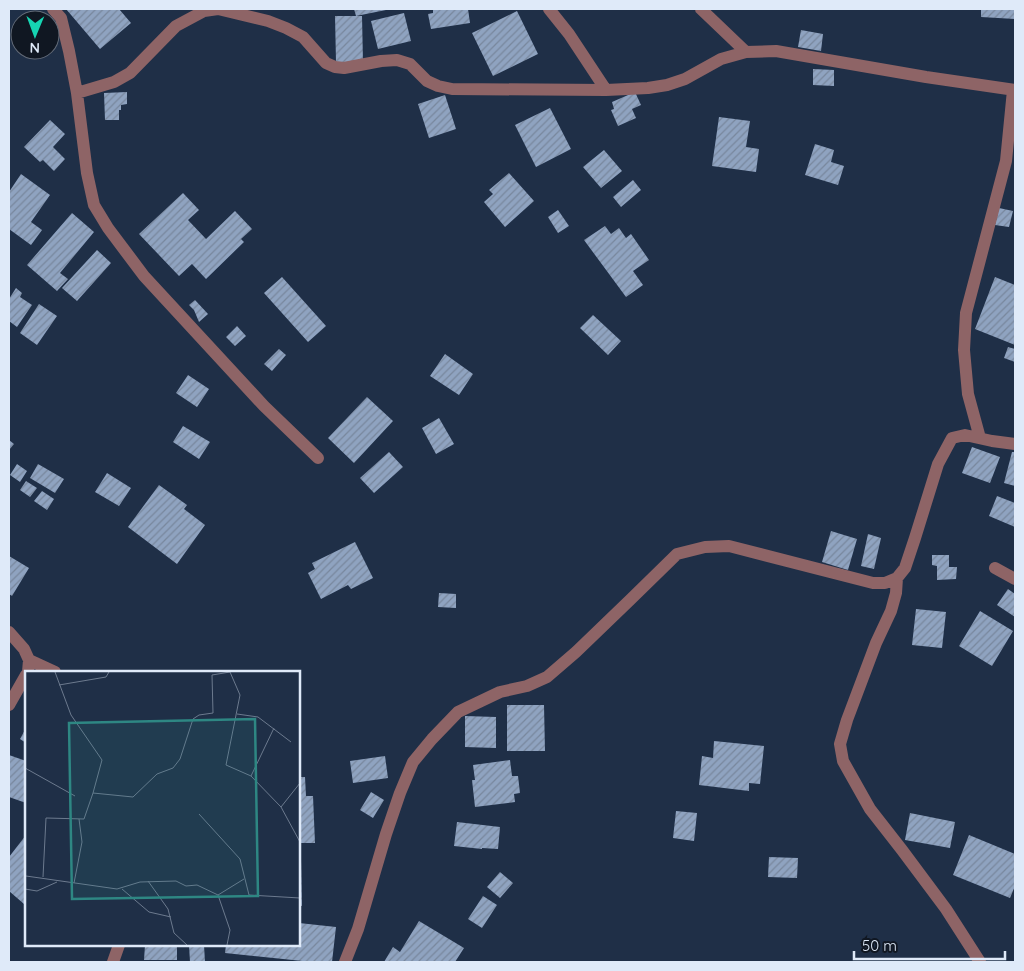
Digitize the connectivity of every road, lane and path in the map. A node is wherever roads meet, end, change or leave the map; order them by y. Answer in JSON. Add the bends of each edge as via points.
{"nodes":[{"id":1,"x":53,"y":9,"type":"edge"},
{"id":2,"x":218,"y":9,"type":"edge"},
{"id":3,"x":549,"y":9,"type":"edge"},
{"id":4,"x":701,"y":9,"type":"edge"},
{"id":5,"x":746,"y":52,"type":"junction"},
{"id":6,"x":606,"y":90,"type":"junction"},
{"id":7,"x":1014,"y":90,"type":"edge"},
{"id":8,"x":77,"y":93,"type":"junction"},
{"id":9,"x":980,"y":438,"type":"junction"},
{"id":10,"x":1015,"y":444,"type":"edge"},
{"id":11,"x":318,"y":458,"type":"dead end"},
{"id":12,"x":995,"y":568,"type":"dead end"},
{"id":13,"x":897,"y":578,"type":"junction"},
{"id":14,"x":1015,"y":579,"type":"edge"},
{"id":15,"x":9,"y":632,"type":"edge"},
{"id":16,"x":28,"y":669,"type":"edge"},
{"id":17,"x":46,"y":671,"type":"edge"},
{"id":18,"x":25,"y":675,"type":"edge"},
{"id":19,"x":9,"y":705,"type":"edge"},
{"id":20,"x":119,"y":946,"type":"edge"},
{"id":21,"x":113,"y":962,"type":"edge"},
{"id":22,"x":345,"y":962,"type":"edge"},
{"id":23,"x":980,"y":962,"type":"edge"}],
"edges":[{"from":1,"to":8,"type":"street","via":[[60,18]]},
{"from":2,"to":6,"type":"street","via":[[286,28],[303,37],[326,63],[334,67],[397,60],[410,64],[427,81],[452,89]]},
{"from":2,"to":8,"type":"street","via":[[204,11],[176,26],[130,73],[114,82]]},
{"from":3,"to":6,"type":"street"},
{"from":4,"to":5,"type":"street"},
{"from":5,"to":6,"type":"street","via":[[667,85]]},
{"from":5,"to":7,"type":"street","via":[[776,51]]},
{"from":7,"to":9,"type":"street","via":[[1006,161],[966,313],[964,350],[968,394]]},
{"from":8,"to":11,"type":"street","via":[[94,205],[108,228],[144,276],[264,406]]},
{"from":9,"to":10,"type":"street"},
{"from":9,"to":13,"type":"street","via":[[965,435],[952,438],[938,464],[905,568]]},
{"from":12,"to":14,"type":"street"},
{"from":13,"to":22,"type":"street","via":[[873,583],[728,546],[705,547],[677,554],[547,677],[500,692],[458,712],[413,762]]},
{"from":13,"to":23,"type":"street","via":[[891,611],[847,720],[840,744],[843,761],[870,809],[946,909]]},
{"from":15,"to":16,"type":"street","via":[[24,649]]},
{"from":16,"to":17,"type":"street"},
{"from":18,"to":19,"type":"street"},
{"from":20,"to":21,"type":"street"}]}
